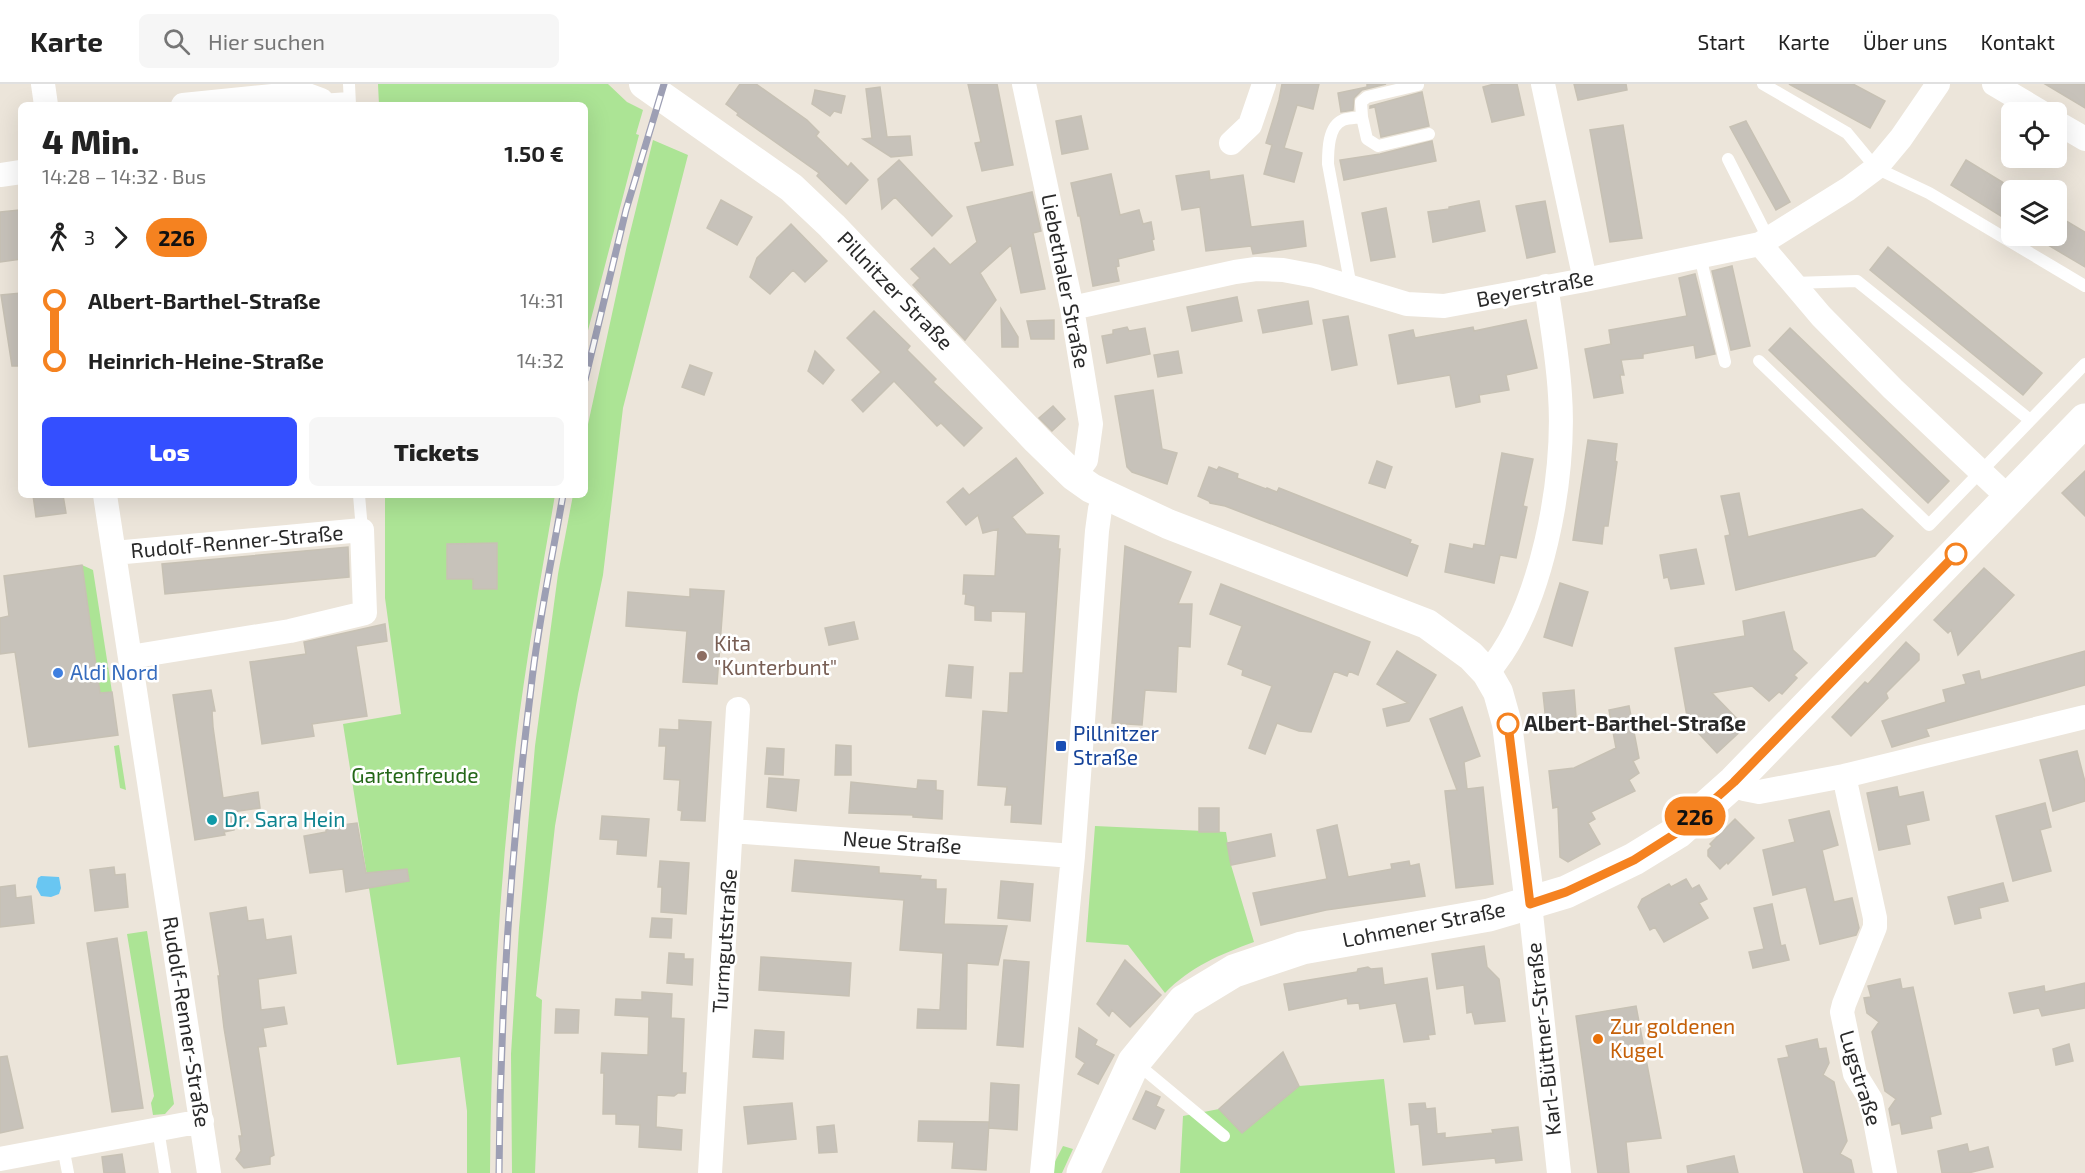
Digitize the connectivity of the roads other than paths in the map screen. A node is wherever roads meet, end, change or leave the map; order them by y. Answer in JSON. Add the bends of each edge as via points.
{"nodes":[{"id":1,"x":43,"y":84,"type":"edge"},
{"id":2,"x":349,"y":84,"type":"edge"},
{"id":3,"x":644,"y":84,"type":"edge"},
{"id":4,"x":1024,"y":84,"type":"edge"},
{"id":5,"x":1264,"y":84,"type":"edge"},
{"id":6,"x":1543,"y":84,"type":"edge"},
{"id":7,"x":1763,"y":84,"type":"edge"},
{"id":8,"x":1938,"y":84,"type":"edge"},
{"id":9,"x":1994,"y":84,"type":"edge"},
{"id":10,"x":1418,"y":85,"type":"edge"},
{"id":11,"x":46,"y":102,"type":"edge"},
{"id":12,"x":213,"y":102,"type":"edge"},
{"id":13,"x":319,"y":102,"type":"edge"},
{"id":14,"x":350,"y":102,"type":"edge"},
{"id":15,"x":2024,"y":102,"type":"edge"},
{"id":16,"x":1362,"y":117,"type":"junction"},
{"id":17,"x":2067,"y":128,"type":"edge"},
{"id":18,"x":1429,"y":135,"type":"dead end"},
{"id":19,"x":2085,"y":139,"type":"edge"},
{"id":20,"x":1231,"y":143,"type":"dead end"},
{"id":21,"x":1728,"y":159,"type":"dead end"},
{"id":22,"x":1876,"y":168,"type":"junction"},
{"id":23,"x":18,"y":172,"type":"edge"},
{"id":24,"x":0,"y":175,"type":"edge"},
{"id":25,"x":1765,"y":242,"type":"junction"},
{"id":26,"x":1701,"y":256,"type":"junction"},
{"id":27,"x":1585,"y":280,"type":"junction"},
{"id":28,"x":1793,"y":283,"type":"junction"},
{"id":29,"x":1546,"y":286,"type":"junction"},
{"id":30,"x":2085,"y":286,"type":"edge"},
{"id":31,"x":1351,"y":287,"type":"junction"},
{"id":32,"x":1072,"y":308,"type":"junction"},
{"id":33,"x":1759,"y":361,"type":"dead end"},
{"id":34,"x":1725,"y":362,"type":"dead end"},
{"id":35,"x":2085,"y":364,"type":"edge"},
{"id":36,"x":2030,"y":420,"type":"junction"},
{"id":37,"x":2085,"y":420,"type":"edge"},
{"id":38,"x":1982,"y":472,"type":"junction"},
{"id":39,"x":1074,"y":476,"type":"junction"},
{"id":40,"x":1105,"y":496,"type":"junction"},
{"id":41,"x":105,"y":498,"type":"edge"},
{"id":42,"x":360,"y":498,"type":"edge"},
{"id":43,"x":2010,"y":499,"type":"junction"},
{"id":44,"x":362,"y":531,"type":"junction"},
{"id":45,"x":114,"y":553,"type":"junction"},
{"id":46,"x":130,"y":657,"type":"junction"},
{"id":47,"x":1487,"y":673,"type":"junction"},
{"id":48,"x":738,"y":709,"type":"dead end"},
{"id":49,"x":2085,"y":717,"type":"edge"},
{"id":50,"x":1844,"y":776,"type":"junction"},
{"id":51,"x":1734,"y":782,"type":"junction"},
{"id":52,"x":732,"y":831,"type":"junction"},
{"id":53,"x":1073,"y":856,"type":"junction"},
{"id":54,"x":1530,"y":904,"type":"junction"},
{"id":55,"x":1134,"y":1062,"type":"junction"},
{"id":56,"x":202,"y":1121,"type":"junction"},
{"id":57,"x":158,"y":1129,"type":"junction"},
{"id":58,"x":1224,"y":1136,"type":"dead end"},
{"id":59,"x":63,"y":1147,"type":"junction"},
{"id":60,"x":0,"y":1159,"type":"edge"},
{"id":61,"x":32,"y":1163,"type":"edge"},
{"id":62,"x":68,"y":1173,"type":"edge"},
{"id":63,"x":165,"y":1173,"type":"edge"},
{"id":64,"x":209,"y":1173,"type":"edge"},
{"id":65,"x":710,"y":1173,"type":"edge"},
{"id":66,"x":1042,"y":1173,"type":"edge"},
{"id":67,"x":1083,"y":1173,"type":"edge"},
{"id":68,"x":1559,"y":1173,"type":"edge"},
{"id":69,"x":1885,"y":1173,"type":"edge"}],
"edges":[{"from":1,"to":11,"type":"street"},
{"from":2,"to":14,"type":"lane"},
{"from":3,"to":39,"type":"street","name":"Pillnitzer Straße","via":[[792,188]]},
{"from":4,"to":32,"type":"street","name":"Liebethaler Straße"},
{"from":5,"to":20,"type":"street","via":[[1250,125]]},
{"from":6,"to":27,"type":"street"},
{"from":7,"to":22,"type":"lane","via":[[1847,133]]},
{"from":8,"to":22,"type":"street","name":"Beyerstraße"},
{"from":9,"to":15,"type":"street"},
{"from":10,"to":16,"type":"lane","via":[[1366,97],[1361,102]]},
{"from":12,"to":13,"type":"street","via":[[302,93]]},
{"from":16,"to":18,"type":"lane","via":[[1367,139],[1378,146]]},
{"from":16,"to":31,"type":"lane","via":[[1341,121],[1334,128],[1328,152]]},
{"from":17,"to":19,"type":"street"},
{"from":21,"to":25,"type":"lane"},
{"from":22,"to":25,"type":"street","name":"Beyerstraße"},
{"from":22,"to":30,"type":"lane","via":[[1929,193]]},
{"from":23,"to":24,"type":"street"},
{"from":25,"to":26,"type":"street","name":"Beyerstraße"},
{"from":25,"to":28,"type":"street"},
{"from":26,"to":27,"type":"street","name":"Beyerstraße"},
{"from":26,"to":34,"type":"lane"},
{"from":27,"to":29,"type":"street","name":"Beyerstraße"},
{"from":28,"to":36,"type":"lane","via":[[1857,281]]},
{"from":28,"to":38,"type":"street","via":[[1893,389]]},
{"from":29,"to":31,"type":"street","name":"Beyerstraße","via":[[1444,306],[1407,304]]},
{"from":29,"to":47,"type":"street","via":[[1561,398],[1555,493],[1547,542],[1523,613]]},
{"from":31,"to":32,"type":"street","name":"Beyerstraße","via":[[1315,276],[1256,269]]},
{"from":32,"to":39,"type":"street","name":"Liebethaler Straße","via":[[1090,424],[1086,460]]},
{"from":33,"to":38,"type":"lane","via":[[1929,525]]},
{"from":35,"to":36,"type":"lane"},
{"from":36,"to":38,"type":"lane"},
{"from":37,"to":43,"type":"main road","name":"Lohmener Straße"},
{"from":38,"to":43,"type":"street"},
{"from":39,"to":40,"type":"street","name":"Pillnitzer Straße"},
{"from":40,"to":47,"type":"street","via":[[1427,624],[1471,656]]},
{"from":40,"to":53,"type":"street","via":[[1097,531]]},
{"from":41,"to":45,"type":"street","name":"Rudolf-Renner-Straße"},
{"from":42,"to":44,"type":"lane"},
{"from":43,"to":51,"type":"main road","name":"Lohmener Straße"},
{"from":44,"to":45,"type":"street","name":"Rudolf-Renner-Straße"},
{"from":44,"to":46,"type":"street","name":"Rudolf-Renner-Straße","via":[[365,613]]},
{"from":45,"to":46,"type":"street","name":"Rudolf-Renner-Straße"},
{"from":46,"to":56,"type":"street","name":"Rudolf-Renner-Straße"},
{"from":47,"to":54,"type":"street","via":[[1508,724]]},
{"from":48,"to":52,"type":"street","name":"Turmgutstraße"},
{"from":49,"to":50,"type":"street"},
{"from":50,"to":51,"type":"street","via":[[1759,792]]},
{"from":50,"to":69,"type":"street","name":"Lugstraße","via":[[1875,927],[1844,1004],[1843,1021],[1855,1074],[1871,1100]]},
{"from":51,"to":54,"type":"main road","name":"Lohmener Straße","via":[[1678,832],[1634,860]]},
{"from":52,"to":53,"type":"street","name":"Neue Straße"},
{"from":52,"to":65,"type":"street","name":"Turmgutstraße"},
{"from":53,"to":66,"type":"street"},
{"from":54,"to":55,"type":"main road","name":"Lohmener Straße","via":[[1489,915],[1302,948],[1234,971],[1184,1001]]},
{"from":54,"to":68,"type":"street","name":"Karl-Büttner-Straße"},
{"from":55,"to":58,"type":"lane"},
{"from":55,"to":67,"type":"main road","name":"Lohmener Straße"},
{"from":56,"to":57,"type":"street"},
{"from":56,"to":64,"type":"street","name":"Rudolf-Renner-Straße"},
{"from":57,"to":59,"type":"street"},
{"from":57,"to":63,"type":"lane"},
{"from":59,"to":61,"type":"street"},
{"from":59,"to":62,"type":"lane"},
{"from":60,"to":61,"type":"street"}]}
